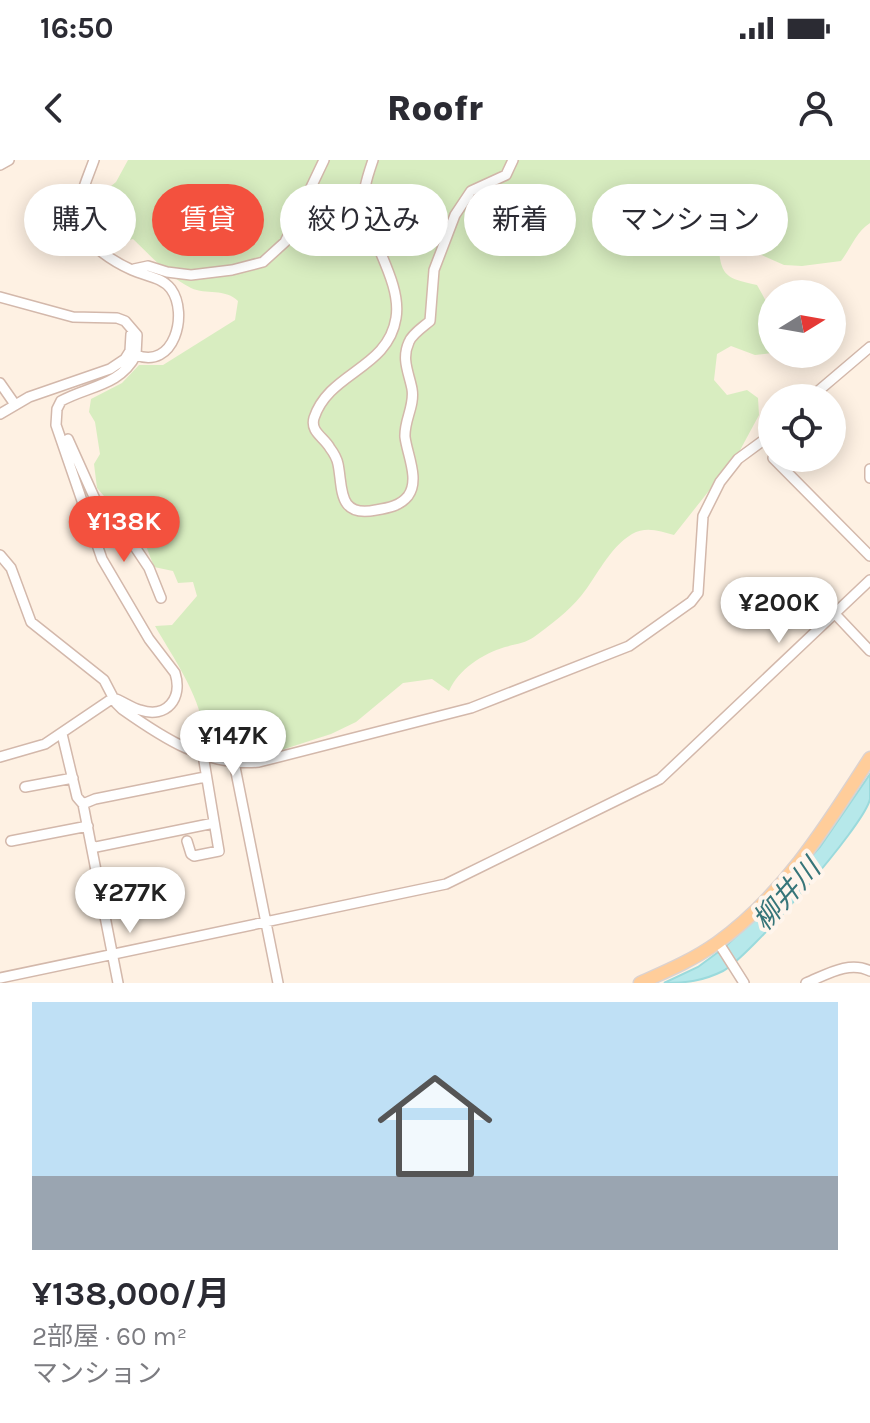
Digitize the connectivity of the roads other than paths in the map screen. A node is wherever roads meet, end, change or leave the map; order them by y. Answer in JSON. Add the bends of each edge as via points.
{"nodes":[{"id":1,"x":9,"y":160,"type":"edge"},
{"id":2,"x":94,"y":160,"type":"edge"},
{"id":3,"x":324,"y":160,"type":"edge"},
{"id":4,"x":373,"y":160,"type":"edge"},
{"id":5,"x":513,"y":160,"type":"edge"},
{"id":6,"x":0,"y":165,"type":"edge"},
{"id":7,"x":130,"y":270,"type":"junction"},
{"id":8,"x":0,"y":297,"type":"edge"},
{"id":9,"x":130,"y":327,"type":"junction"},
{"id":10,"x":870,"y":347,"type":"edge"},
{"id":11,"x":136,"y":355,"type":"junction"},
{"id":12,"x":0,"y":383,"type":"edge"},
{"id":13,"x":826,"y":384,"type":"edge"},
{"id":14,"x":14,"y":403,"type":"junction"},
{"id":15,"x":0,"y":414,"type":"edge"},
{"id":16,"x":56,"y":425,"type":"junction"},
{"id":17,"x":758,"y":445,"type":"edge"},
{"id":18,"x":870,"y":469,"type":"edge"},
{"id":19,"x":786,"y":472,"type":"edge"},
{"id":20,"x":870,"y":478,"type":"edge"},
{"id":21,"x":0,"y":555,"type":"edge"},
{"id":22,"x":870,"y":556,"type":"edge"},
{"id":23,"x":870,"y":580,"type":"edge"},
{"id":24,"x":161,"y":598,"type":"dead end"},
{"id":25,"x":836,"y":615,"type":"junction"},
{"id":26,"x":870,"y":651,"type":"edge"},
{"id":27,"x":113,"y":698,"type":"junction"},
{"id":28,"x":62,"y":734,"type":"junction"},
{"id":29,"x":203,"y":755,"type":"junction"},
{"id":30,"x":0,"y":757,"type":"edge"},
{"id":31,"x":870,"y":758,"type":"edge"},
{"id":32,"x":234,"y":762,"type":"junction"},
{"id":33,"x":205,"y":777,"type":"junction"},
{"id":34,"x":73,"y":778,"type":"junction"},
{"id":35,"x":25,"y":787,"type":"dead end"},
{"id":36,"x":83,"y":804,"type":"junction"},
{"id":37,"x":214,"y":823,"type":"junction"},
{"id":38,"x":88,"y":826,"type":"junction"},
{"id":39,"x":11,"y":841,"type":"dead end"},
{"id":40,"x":187,"y":841,"type":"dead end"},
{"id":41,"x":91,"y":845,"type":"junction"},
{"id":42,"x":266,"y":924,"type":"junction"},
{"id":43,"x":719,"y":944,"type":"junction"},
{"id":44,"x":112,"y":956,"type":"junction"},
{"id":45,"x":870,"y":971,"type":"edge"},
{"id":46,"x":0,"y":978,"type":"edge"},
{"id":47,"x":118,"y":983,"type":"edge"},
{"id":48,"x":278,"y":983,"type":"edge"},
{"id":49,"x":640,"y":983,"type":"edge"},
{"id":50,"x":744,"y":983,"type":"edge"},
{"id":51,"x":806,"y":983,"type":"edge"}],
"edges":[{"from":1,"to":6,"type":"street"},
{"from":2,"to":7,"type":"street","via":[[81,199],[82,227],[106,255]]},
{"from":3,"to":7,"type":"street","via":[[285,242],[263,262],[191,275],[148,266]]},
{"from":4,"to":5,"type":"street","via":[[365,208],[392,286],[396,318],[379,355],[340,382],[313,421],[338,463],[342,497],[354,509],[368,512],[394,507],[410,494],[405,424],[412,389],[406,354],[409,340],[430,321],[434,270],[455,215],[471,191],[506,175]]},
{"from":7,"to":11,"type":"street","via":[[164,282],[179,313],[173,341],[162,355]]},
{"from":8,"to":9,"type":"street","via":[[73,317],[117,318]]},
{"from":9,"to":11,"type":"street","via":[[137,335]]},
{"from":9,"to":14,"type":"street","via":[[125,359],[110,369]]},
{"from":10,"to":13,"type":"street"},
{"from":11,"to":16,"type":"street","via":[[116,378],[61,401]]},
{"from":12,"to":14,"type":"street"},
{"from":14,"to":15,"type":"street"},
{"from":16,"to":24,"type":"street","via":[[65,431],[95,499],[149,568]]},
{"from":16,"to":27,"type":"street","via":[[102,559],[178,682],[173,701],[155,712]]},
{"from":17,"to":32,"type":"street","via":[[720,482],[703,516],[698,593],[629,646],[471,708],[259,762]]},
{"from":18,"to":20,"type":"street"},
{"from":19,"to":22,"type":"street"},
{"from":21,"to":27,"type":"street","via":[[11,568],[31,622],[104,680]]},
{"from":23,"to":25,"type":"street"},
{"from":25,"to":26,"type":"street"},
{"from":25,"to":42,"type":"street","via":[[649,786],[446,884]]},
{"from":27,"to":28,"type":"street"},
{"from":27,"to":29,"type":"street","via":[[162,737]]},
{"from":28,"to":30,"type":"street"},
{"from":28,"to":34,"type":"street"},
{"from":29,"to":32,"type":"street"},
{"from":29,"to":33,"type":"street"},
{"from":31,"to":43,"type":"main road","via":[[818,838]]},
{"from":32,"to":42,"type":"street"},
{"from":33,"to":36,"type":"street"},
{"from":33,"to":37,"type":"street"},
{"from":34,"to":35,"type":"street"},
{"from":34,"to":36,"type":"street"},
{"from":36,"to":38,"type":"street"},
{"from":37,"to":40,"type":"street","via":[[219,851],[194,856]]},
{"from":37,"to":41,"type":"street"},
{"from":38,"to":39,"type":"street"},
{"from":38,"to":41,"type":"street"},
{"from":41,"to":44,"type":"street"},
{"from":42,"to":44,"type":"street"},
{"from":42,"to":48,"type":"street"},
{"from":43,"to":49,"type":"main road"},
{"from":43,"to":50,"type":"street"},
{"from":44,"to":46,"type":"street"},
{"from":44,"to":47,"type":"street"},
{"from":45,"to":51,"type":"street","via":[[846,967]]}]}
